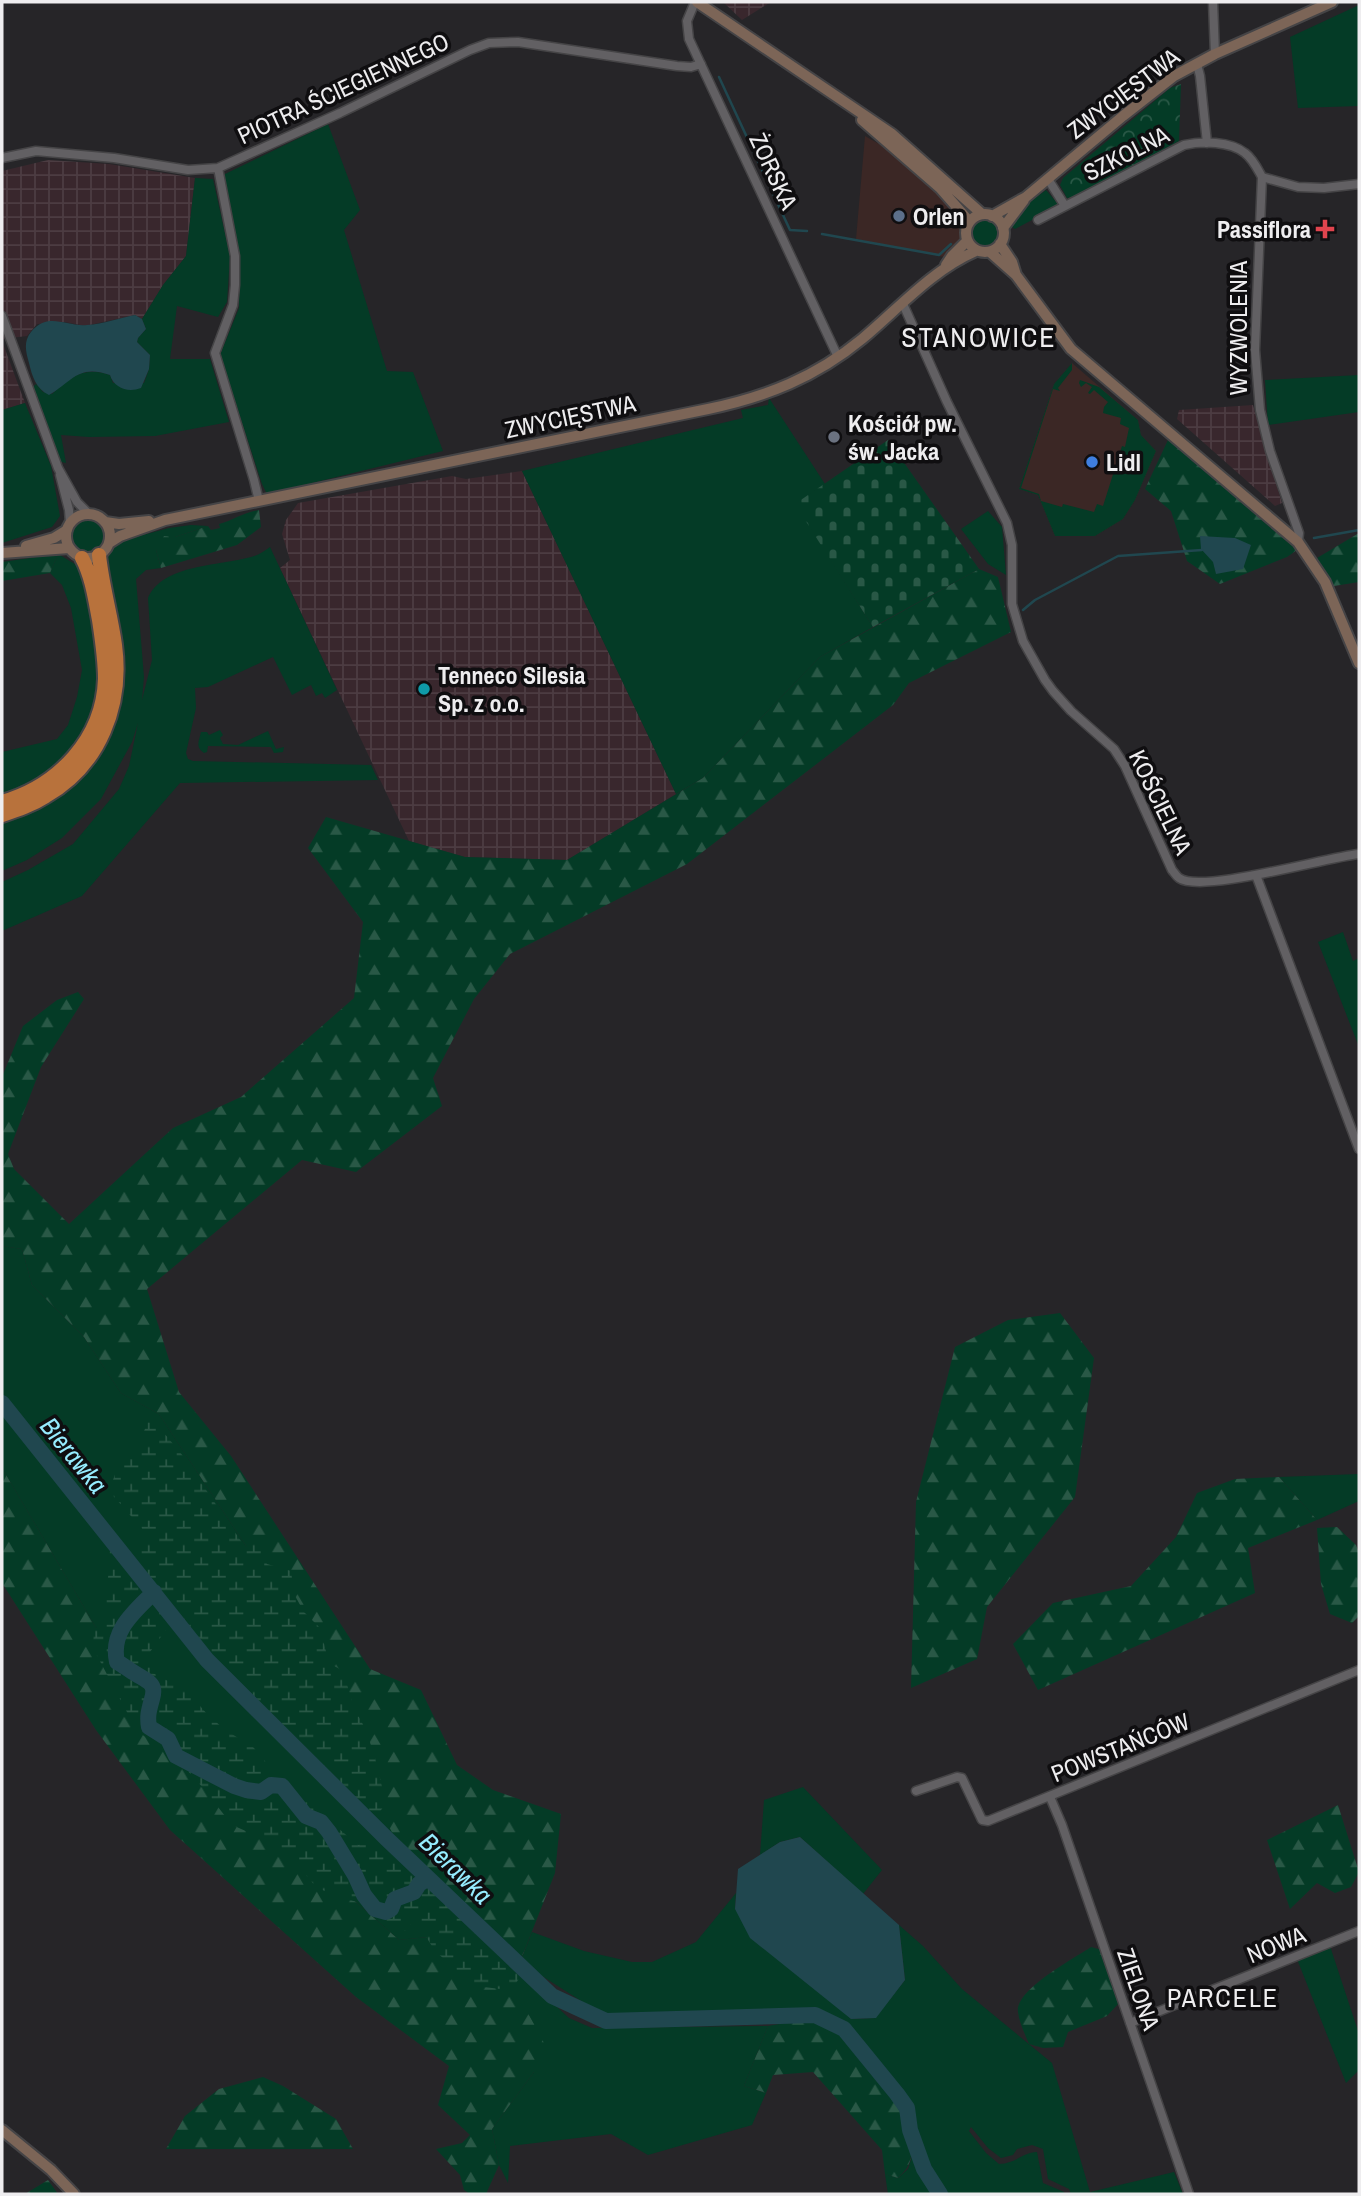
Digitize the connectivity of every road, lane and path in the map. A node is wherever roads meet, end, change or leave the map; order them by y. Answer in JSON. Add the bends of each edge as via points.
{"nodes":[{"id":1,"x":696,"y":2,"type":"edge"},
{"id":2,"x":1213,"y":2,"type":"edge"},
{"id":3,"x":1332,"y":2,"type":"edge"},
{"id":4,"x":1215,"y":54,"type":"junction"},
{"id":5,"x":701,"y":64,"type":"junction"},
{"id":6,"x":1196,"y":64,"type":"junction"},
{"id":7,"x":834,"y":96,"type":"junction"},
{"id":8,"x":1207,"y":143,"type":"junction"},
{"id":9,"x":2,"y":158,"type":"edge"},
{"id":10,"x":218,"y":169,"type":"junction"},
{"id":11,"x":1262,"y":177,"type":"junction"},
{"id":12,"x":1048,"y":179,"type":"junction"},
{"id":13,"x":1359,"y":184,"type":"edge"},
{"id":14,"x":1026,"y":198,"type":"junction"},
{"id":15,"x":1065,"y":206,"type":"junction"},
{"id":16,"x":987,"y":215,"type":"junction"},
{"id":17,"x":1038,"y":220,"type":"dead end"},
{"id":18,"x":970,"y":221,"type":"junction"},
{"id":19,"x":1003,"y":228,"type":"junction"},
{"id":20,"x":967,"y":241,"type":"junction"},
{"id":21,"x":1000,"y":244,"type":"junction"},
{"id":22,"x":976,"y":251,"type":"junction"},
{"id":23,"x":990,"y":252,"type":"junction"},
{"id":24,"x":945,"y":267,"type":"junction"},
{"id":25,"x":1016,"y":275,"type":"junction"},
{"id":26,"x":903,"y":304,"type":"junction"},
{"id":27,"x":2,"y":316,"type":"edge"},
{"id":28,"x":838,"y":357,"type":"junction"},
{"id":29,"x":58,"y":468,"type":"junction"},
{"id":30,"x":259,"y":501,"type":"junction"},
{"id":31,"x":90,"y":515,"type":"junction"},
{"id":32,"x":165,"y":520,"type":"junction"},
{"id":33,"x":105,"y":522,"type":"junction"},
{"id":34,"x":68,"y":527,"type":"junction"},
{"id":35,"x":1297,"y":542,"type":"junction"},
{"id":36,"x":69,"y":548,"type":"junction"},
{"id":37,"x":104,"y":549,"type":"junction"},
{"id":38,"x":6,"y":553,"type":"edge"},
{"id":39,"x":82,"y":558,"type":"junction"},
{"id":40,"x":1359,"y":663,"type":"edge"},
{"id":41,"x":2,"y":802,"type":"edge"},
{"id":42,"x":2,"y":815,"type":"edge"},
{"id":43,"x":1359,"y":854,"type":"edge"},
{"id":44,"x":1256,"y":875,"type":"junction"},
{"id":45,"x":1359,"y":1149,"type":"edge"},
{"id":46,"x":1359,"y":1670,"type":"edge"},
{"id":47,"x":916,"y":1791,"type":"dead end"},
{"id":48,"x":1050,"y":1797,"type":"junction"},
{"id":49,"x":1359,"y":1931,"type":"edge"},
{"id":50,"x":1130,"y":2023,"type":"junction"},
{"id":51,"x":2,"y":2130,"type":"edge"},
{"id":52,"x":74,"y":2194,"type":"edge"},
{"id":53,"x":1189,"y":2194,"type":"edge"}],
"edges":[{"from":1,"to":5,"type":"street","name":"ŻORSKA","via":[[687,21],[689,39]]},
{"from":1,"to":7,"type":"main road","name":"ŻORSKA"},
{"from":2,"to":4,"type":"street"},
{"from":3,"to":4,"type":"main road","name":"ZWYCIĘSTWA"},
{"from":4,"to":6,"type":"main road","name":"ZWYCIĘSTWA"},
{"from":5,"to":10,"type":"street","name":"PIOTRA ŚCIEGIENNEGO","via":[[677,66],[518,42],[489,43]]},
{"from":5,"to":28,"type":"street","name":"ŻORSKA"},
{"from":6,"to":8,"type":"street"},
{"from":6,"to":12,"type":"main road","name":"ZWYCIĘSTWA","via":[[1152,92]]},
{"from":7,"to":16,"type":"main road","name":"ŻORSKA","via":[[898,139]]},
{"from":7,"to":18,"type":"main road","name":"ŻORSKA","via":[[940,188]]},
{"from":8,"to":11,"type":"street","via":[[1244,152]]},
{"from":8,"to":15,"type":"street","name":"SZKOLNA","via":[[1184,145]]},
{"from":9,"to":10,"type":"street","name":"PIOTRA ŚCIEGIENNEGO","via":[[36,151],[188,170]]},
{"from":10,"to":30,"type":"street","via":[[235,256],[235,285],[233,305],[215,353]]},
{"from":11,"to":13,"type":"street","via":[[1298,187]]},
{"from":11,"to":35,"type":"street","name":"WYZWOLENIA","via":[[1255,350],[1260,410],[1299,533]]},
{"from":12,"to":14,"type":"main road","name":"ZWYCIĘSTWA"},
{"from":12,"to":15,"type":"street","name":"SZKOLNA"},
{"from":14,"to":16,"type":"main road","name":"ZWYCIĘSTWA"},
{"from":14,"to":19,"type":"main road","name":"ZWYCIĘSTWA"},
{"from":15,"to":17,"type":"street","name":"SZKOLNA"},
{"from":16,"to":18,"type":"main road"},
{"from":16,"to":19,"type":"main road"},
{"from":18,"to":20,"type":"main road"},
{"from":19,"to":21,"type":"main road"},
{"from":20,"to":22,"type":"main road"},
{"from":20,"to":24,"type":"main road","name":"ZWYCIĘSTWA"},
{"from":21,"to":23,"type":"main road"},
{"from":21,"to":25,"type":"main road","name":"WYZWOLENIA"},
{"from":22,"to":23,"type":"main road"},
{"from":22,"to":24,"type":"main road","name":"ZWYCIĘSTWA"},
{"from":23,"to":25,"type":"main road","name":"WYZWOLENIA"},
{"from":24,"to":26,"type":"main road","name":"ZWYCIĘSTWA"},
{"from":25,"to":35,"type":"main road","name":"WYZWOLENIA","via":[[1071,349]]},
{"from":26,"to":28,"type":"main road","name":"ZWYCIĘSTWA"},
{"from":26,"to":44,"type":"street","name":"KOŚCIELNA","via":[[1007,523],[1017,625],[1045,680],[1071,711],[1114,749],[1179,879],[1193,882]]},
{"from":27,"to":29,"type":"street"},
{"from":28,"to":30,"type":"main road","name":"ZWYCIĘSTWA","via":[[787,386],[726,406]]},
{"from":29,"to":31,"type":"street"},
{"from":29,"to":34,"type":"street","via":[[69,510]]},
{"from":30,"to":32,"type":"main road","name":"ZWYCIĘSTWA"},
{"from":31,"to":33,"type":"main road"},
{"from":31,"to":34,"type":"main road"},
{"from":32,"to":33,"type":"main road","name":"ZWYCIĘSTWA"},
{"from":32,"to":37,"type":"main road","name":"ZWYCIĘSTWA","via":[[122,535]]},
{"from":33,"to":37,"type":"main road","via":[[110,534]]},
{"from":34,"to":36,"type":"main road"},
{"from":34,"to":38,"type":"main road","via":[[51,538]]},
{"from":35,"to":40,"type":"main road","name":"WYZWOLENIA","via":[[1325,582]]},
{"from":36,"to":38,"type":"main road"},
{"from":36,"to":39,"type":"main road"},
{"from":37,"to":39,"type":"main road","via":[[92,558]]},
{"from":37,"to":42,"type":"highway","via":[[117,672],[108,724],[87,761],[63,786]]},
{"from":39,"to":41,"type":"highway","via":[[91,580],[103,644],[105,681],[98,714],[70,763],[38,787]]},
{"from":43,"to":44,"type":"street"},
{"from":44,"to":45,"type":"street"},
{"from":46,"to":48,"type":"street","name":"POWSTAŃCÓW"},
{"from":47,"to":48,"type":"street","name":"POWSTAŃCÓW","via":[[962,1778],[984,1822]]},
{"from":48,"to":50,"type":"street","name":"ZIELONA"},
{"from":49,"to":50,"type":"street","name":"NOWA"},
{"from":50,"to":53,"type":"street","name":"ZIELONA"},
{"from":51,"to":52,"type":"main road"}]}
